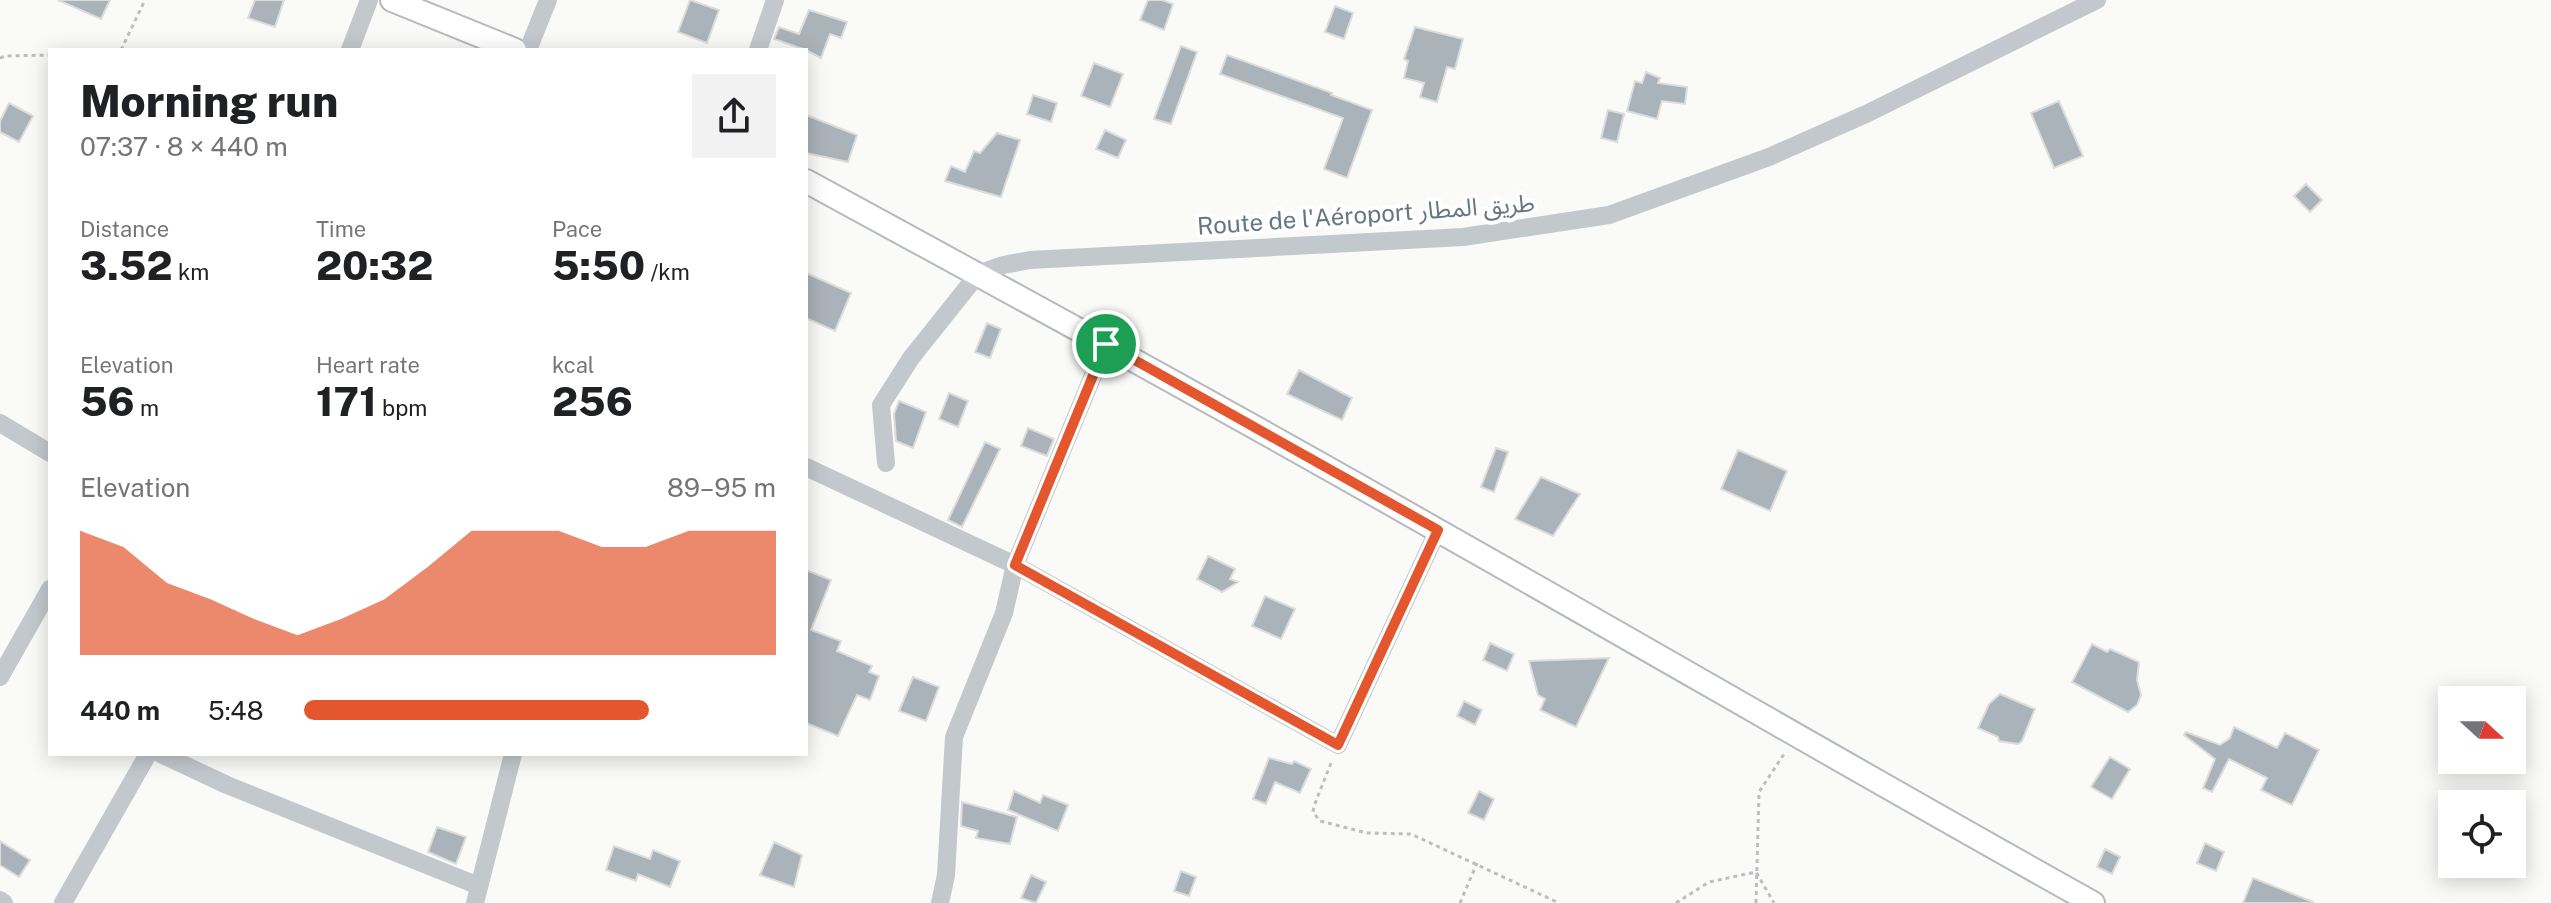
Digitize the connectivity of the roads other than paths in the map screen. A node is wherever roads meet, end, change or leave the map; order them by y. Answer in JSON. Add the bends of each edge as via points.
{"nodes":[{"id":1,"x":369,"y":0,"type":"edge"},
{"id":2,"x":392,"y":0,"type":"edge"},
{"id":3,"x":548,"y":0,"type":"edge"},
{"id":4,"x":775,"y":0,"type":"edge"},
{"id":5,"x":2097,"y":0,"type":"edge"},
{"id":6,"x":351,"y":48,"type":"edge"},
{"id":7,"x":509,"y":48,"type":"edge"},
{"id":8,"x":529,"y":48,"type":"edge"},
{"id":9,"x":759,"y":48,"type":"edge"},
{"id":10,"x":808,"y":182,"type":"edge"},
{"id":11,"x":978,"y":274,"type":"junction"},
{"id":12,"x":1106,"y":344,"type":"junction"},
{"id":13,"x":0,"y":424,"type":"edge"},
{"id":14,"x":48,"y":452,"type":"edge"},
{"id":15,"x":886,"y":463,"type":"dead end"},
{"id":16,"x":808,"y":468,"type":"edge"},
{"id":17,"x":1438,"y":530,"type":"junction"},
{"id":18,"x":1015,"y":565,"type":"junction"},
{"id":19,"x":48,"y":593,"type":"edge"},
{"id":20,"x":0,"y":677,"type":"edge"},
{"id":21,"x":147,"y":756,"type":"edge"},
{"id":22,"x":165,"y":756,"type":"edge"},
{"id":23,"x":512,"y":756,"type":"edge"},
{"id":24,"x":477,"y":895,"type":"edge"},
{"id":25,"x":63,"y":903,"type":"edge"},
{"id":26,"x":940,"y":903,"type":"edge"},
{"id":27,"x":2093,"y":903,"type":"edge"}],
"edges":[{"from":1,"to":6,"type":"street"},
{"from":2,"to":7,"type":"main road"},
{"from":3,"to":8,"type":"street"},
{"from":4,"to":9,"type":"street"},
{"from":5,"to":11,"type":"street","name":"Route de l'Aéroport طريق المطار","via":[[1769,157],[1609,215],[1463,237],[1030,260]]},
{"from":10,"to":11,"type":"main road"},
{"from":11,"to":12,"type":"main road"},
{"from":11,"to":15,"type":"street","via":[[881,405]]},
{"from":12,"to":17,"type":"main road"},
{"from":12,"to":18,"type":"street"},
{"from":13,"to":14,"type":"street"},
{"from":16,"to":18,"type":"street"},
{"from":17,"to":18,"type":"street","via":[[1338,745]]},
{"from":17,"to":27,"type":"main road"},
{"from":18,"to":26,"type":"street","via":[[1004,613],[954,737]]},
{"from":19,"to":20,"type":"street"},
{"from":21,"to":25,"type":"street"},
{"from":22,"to":24,"type":"street"},
{"from":23,"to":24,"type":"street"}]}
